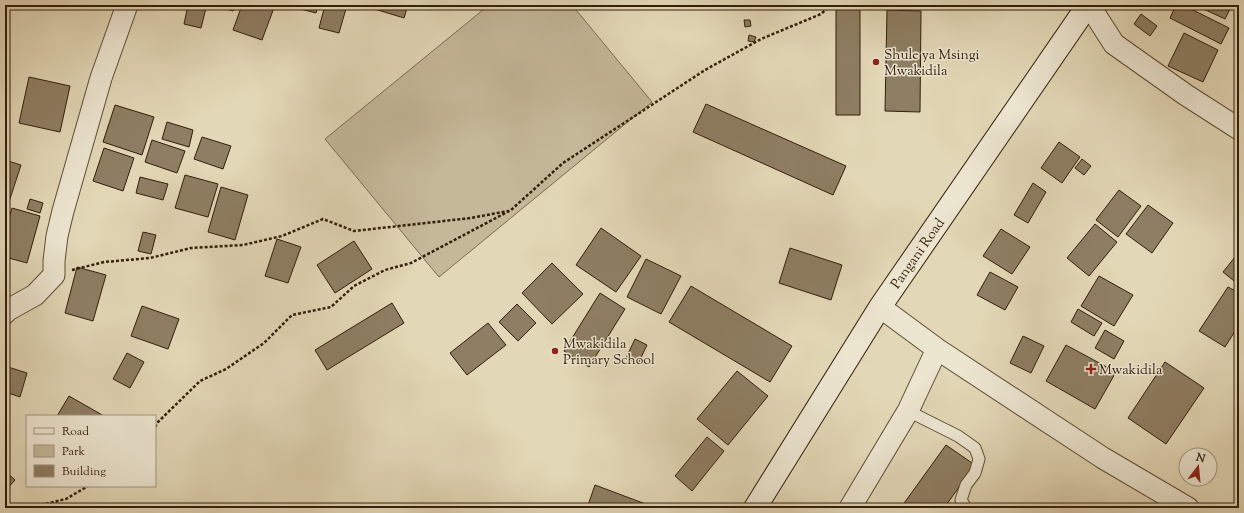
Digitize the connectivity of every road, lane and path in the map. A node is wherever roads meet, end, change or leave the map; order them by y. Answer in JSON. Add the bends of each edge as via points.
{"nodes":[{"id":1,"x":127,"y":5,"type":"edge"},
{"id":2,"x":831,"y":5,"type":"edge"},
{"id":3,"x":1089,"y":5,"type":"edge"},
{"id":4,"x":1239,"y":129,"type":"edge"},
{"id":5,"x":511,"y":210,"type":"junction"},
{"id":6,"x":54,"y":275,"type":"junction"},
{"id":7,"x":880,"y":307,"type":"junction"},
{"id":8,"x":6,"y":311,"type":"edge"},
{"id":9,"x":936,"y":349,"type":"junction"},
{"id":10,"x":908,"y":411,"type":"junction"},
{"id":11,"x":156,"y":425,"type":"edge"},
{"id":12,"x":86,"y":487,"type":"edge"},
{"id":13,"x":855,"y":503,"type":"edge"},
{"id":14,"x":37,"y":508,"type":"edge"},
{"id":15,"x":755,"y":508,"type":"edge"},
{"id":16,"x":966,"y":508,"type":"edge"},
{"id":17,"x":1188,"y":508,"type":"edge"}],
"edges":[{"from":1,"to":6,"type":"street","via":[[101,78],[63,211],[57,236]]},
{"from":2,"to":5,"type":"path","via":[[820,14],[761,39],[705,70],[563,163]]},
{"from":3,"to":4,"type":"street","via":[[1114,44]]},
{"from":3,"to":7,"type":"main road","name":"Pangani Road"},
{"from":5,"to":6,"type":"path","via":[[471,218],[354,232],[322,219],[282,236],[243,245],[191,248],[150,258],[104,262]]},
{"from":5,"to":11,"type":"path","via":[[411,263],[385,270],[354,286],[331,307],[292,315],[264,343],[226,369],[200,381]]},
{"from":6,"to":8,"type":"street","via":[[34,295]]},
{"from":7,"to":9,"type":"street"},
{"from":7,"to":15,"type":"main road","name":"Pangani Road"},
{"from":9,"to":10,"type":"street"},
{"from":9,"to":17,"type":"street","via":[[1104,458]]},
{"from":10,"to":13,"type":"street"},
{"from":10,"to":16,"type":"lane","via":[[958,436],[975,448],[979,459],[961,500]]},
{"from":12,"to":14,"type":"path","via":[[66,499]]}]}
